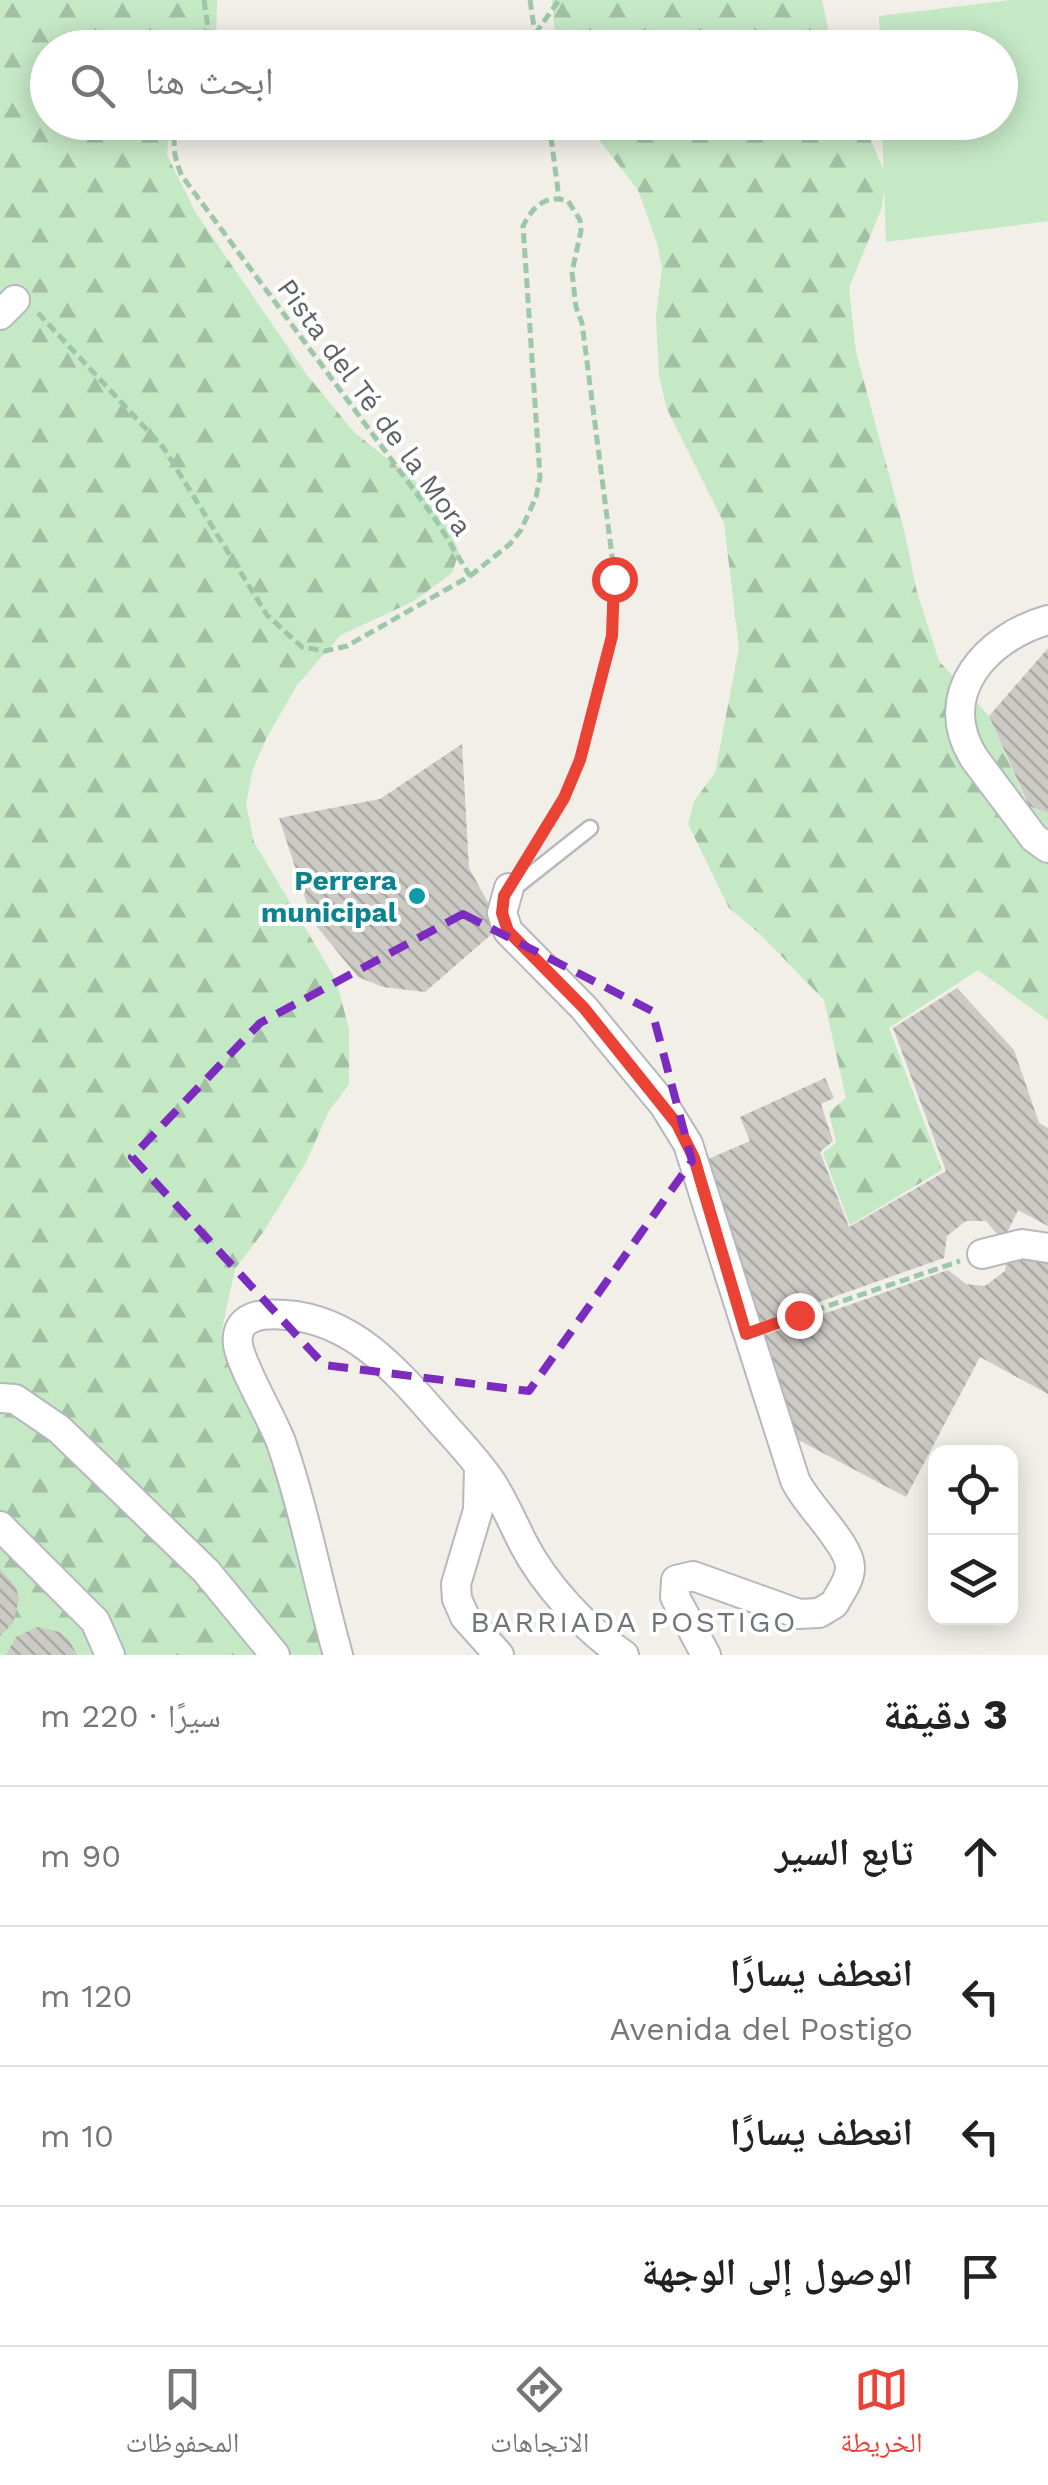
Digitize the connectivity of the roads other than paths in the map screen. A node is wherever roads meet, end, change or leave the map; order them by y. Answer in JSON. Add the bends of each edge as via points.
{"nodes":[{"id":1,"x":1048,"y":620,"type":"edge"},
{"id":2,"x":590,"y":828,"type":"dead end"},
{"id":3,"x":1048,"y":848,"type":"edge"},
{"id":4,"x":506,"y":892,"type":"joint"},
{"id":5,"x":1048,"y":1248,"type":"edge"},
{"id":6,"x":982,"y":1254,"type":"road end"},
{"id":7,"x":0,"y":1398,"type":"edge"},
{"id":8,"x":479,"y":1466,"type":"junction"},
{"id":9,"x":0,"y":1526,"type":"edge"},
{"id":10,"x":110,"y":1655,"type":"edge"},
{"id":11,"x":275,"y":1655,"type":"edge"},
{"id":12,"x":338,"y":1655,"type":"edge"},
{"id":13,"x":498,"y":1655,"type":"edge"},
{"id":14,"x":624,"y":1655,"type":"edge"},
{"id":15,"x":706,"y":1655,"type":"edge"}],
"edges":[{"from":1,"to":3,"type":"street","via":[[999,642],[965,684],[959,712],[974,758]]},
{"from":2,"to":4,"type":"lane"},
{"from":4,"to":15,"type":"street","via":[[502,913],[508,931],[584,1008],[677,1124],[694,1158],[803,1498],[848,1557],[850,1572],[834,1604],[810,1614],[694,1576],[676,1580],[676,1598]]},
{"from":5,"to":6,"type":"street","via":[[1022,1244]]},
{"from":7,"to":11,"type":"street","via":[[15,1399],[60,1428],[206,1571]]},
{"from":8,"to":12,"type":"street","via":[[371,1348],[334,1326],[264,1313],[241,1328],[238,1346],[295,1485]]},
{"from":8,"to":13,"type":"street","via":[[478,1510],[456,1584],[465,1617]]},
{"from":8,"to":14,"type":"street","via":[[525,1548],[568,1605]]},
{"from":9,"to":10,"type":"street","via":[[95,1621]]}]}
